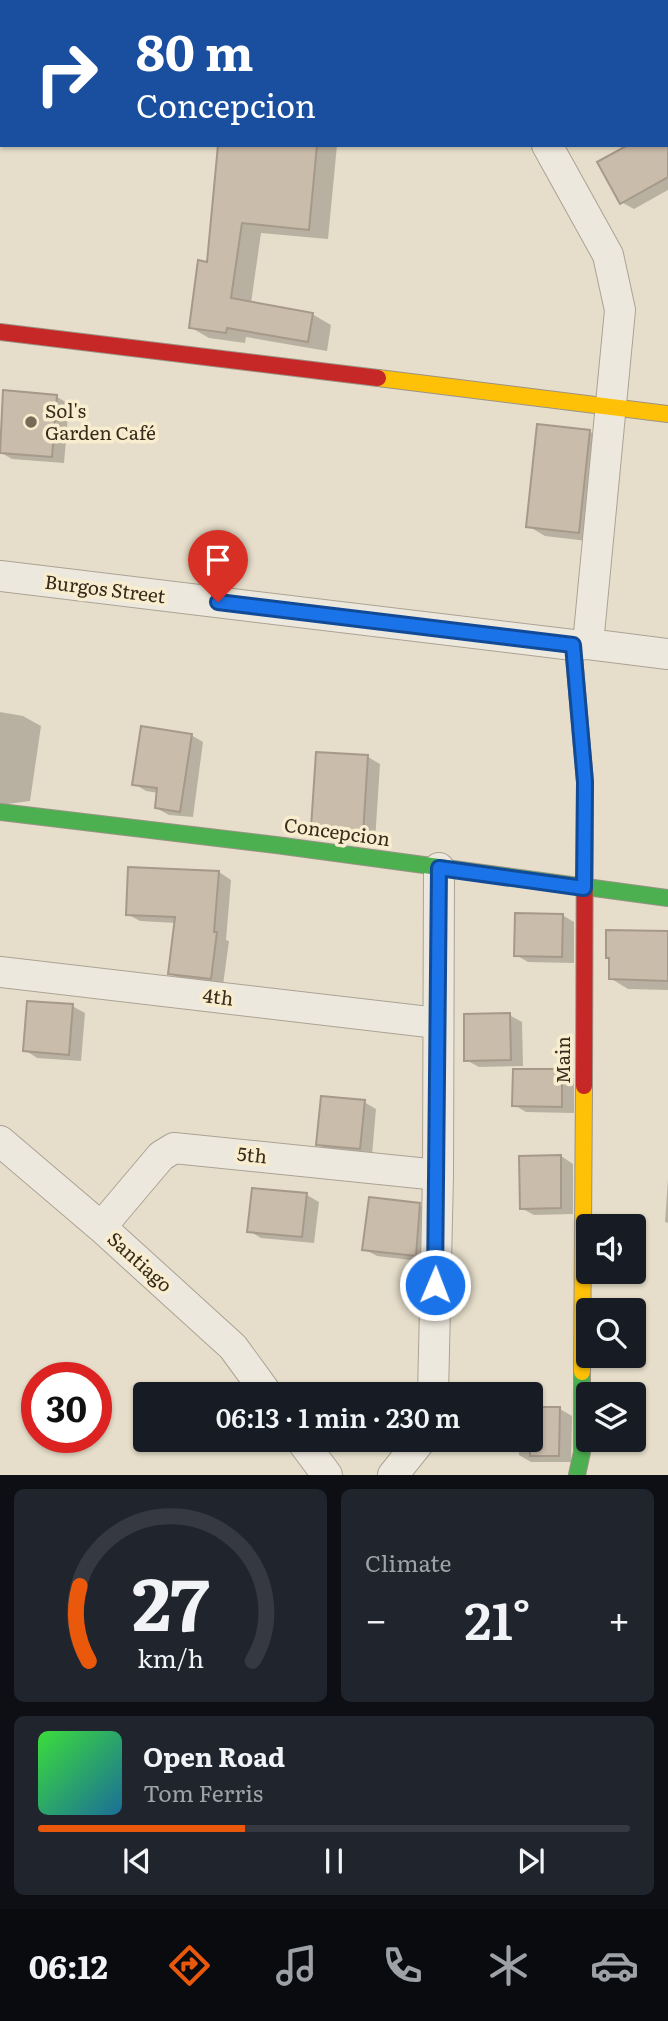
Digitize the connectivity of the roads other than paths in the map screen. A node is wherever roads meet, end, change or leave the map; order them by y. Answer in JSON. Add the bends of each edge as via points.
{"nodes":[{"id":1,"x":548,"y":147,"type":"edge"},
{"id":2,"x":0,"y":332,"type":"edge"},
{"id":3,"x":611,"y":406,"type":"junction"},
{"id":4,"x":668,"y":414,"type":"edge"},
{"id":5,"x":0,"y":576,"type":"edge"},
{"id":6,"x":580,"y":645,"type":"junction"},
{"id":7,"x":668,"y":654,"type":"edge"},
{"id":8,"x":0,"y":812,"type":"edge"},
{"id":9,"x":439,"y":868,"type":"junction"},
{"id":10,"x":584,"y":888,"type":"junction"},
{"id":11,"x":668,"y":898,"type":"edge"},
{"id":12,"x":0,"y":972,"type":"edge"},
{"id":13,"x":437,"y":1023,"type":"junction"},
{"id":14,"x":0,"y":1141,"type":"edge"},
{"id":15,"x":438,"y":1175,"type":"junction"},
{"id":16,"x":101,"y":1227,"type":"junction"},
{"id":17,"x":259,"y":1382,"type":"edge"},
{"id":18,"x":433,"y":1382,"type":"edge"},
{"id":19,"x":311,"y":1452,"type":"edge"},
{"id":20,"x":411,"y":1452,"type":"edge"},
{"id":21,"x":327,"y":1475,"type":"edge"},
{"id":22,"x":393,"y":1475,"type":"edge"},
{"id":23,"x":578,"y":1475,"type":"edge"}],
"edges":[{"from":1,"to":3,"type":"street","via":[[608,255],[620,310]]},
{"from":2,"to":3,"type":"street"},
{"from":3,"to":4,"type":"street"},
{"from":3,"to":6,"type":"street"},
{"from":5,"to":6,"type":"street","name":"Burgos Street"},
{"from":6,"to":7,"type":"street","name":"Burgos Street"},
{"from":6,"to":10,"type":"street","name":"Main"},
{"from":8,"to":9,"type":"street","name":"Concepcion"},
{"from":9,"to":10,"type":"street","name":"Concepcion"},
{"from":9,"to":13,"type":"street"},
{"from":10,"to":11,"type":"street","name":"Concepcion"},
{"from":10,"to":23,"type":"street","name":"Main","via":[[582,1438]]},
{"from":12,"to":13,"type":"street","name":"4th"},
{"from":13,"to":15,"type":"street"},
{"from":14,"to":16,"type":"street","name":"Santiago"},
{"from":15,"to":16,"type":"street","name":"5th","via":[[174,1148],[160,1156]]},
{"from":15,"to":18,"type":"street"},
{"from":16,"to":17,"type":"street","name":"Santiago","via":[[233,1347]]},
{"from":19,"to":21,"type":"street"},
{"from":20,"to":22,"type":"street"}]}
